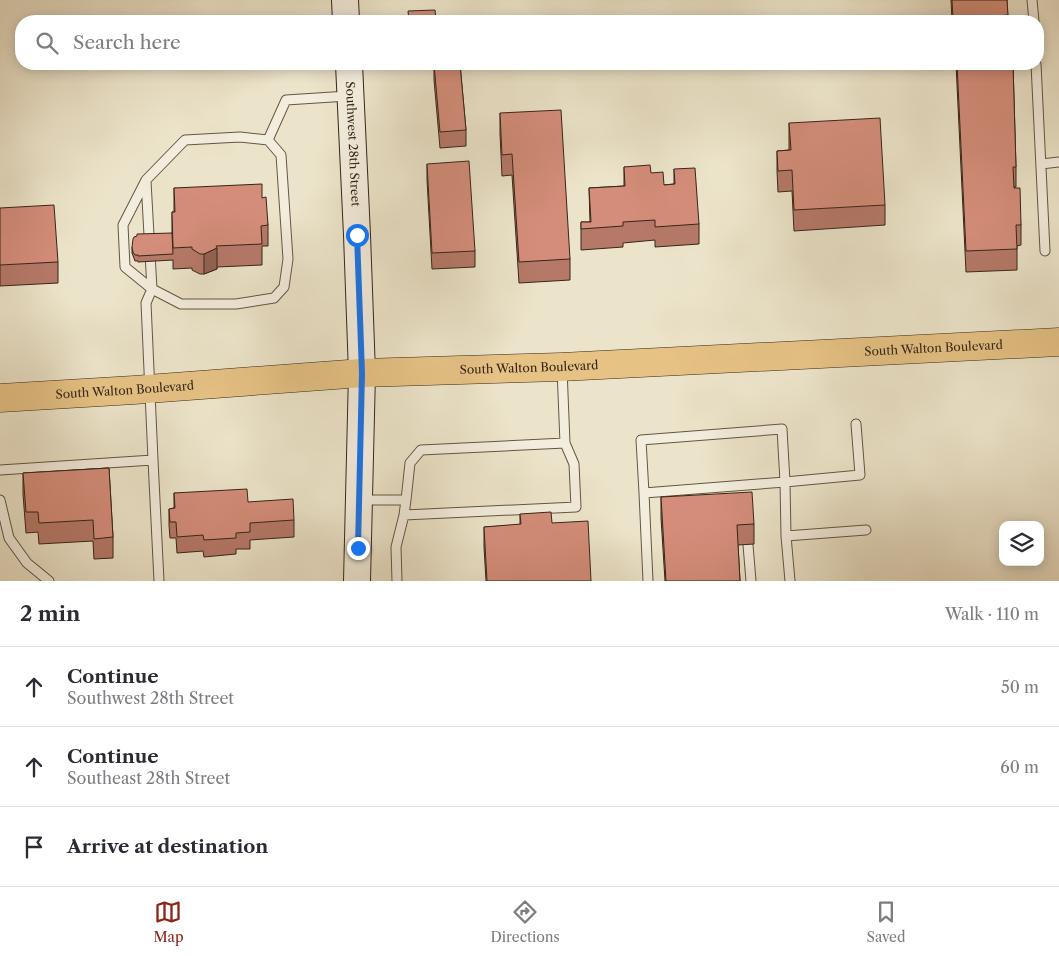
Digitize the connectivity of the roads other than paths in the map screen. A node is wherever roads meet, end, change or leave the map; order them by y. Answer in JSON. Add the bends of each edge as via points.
{"nodes":[{"id":1,"x":345,"y":0,"type":"edge"},
{"id":2,"x":1032,"y":0,"type":"edge"},
{"id":3,"x":346,"y":15,"type":"edge"},
{"id":4,"x":1033,"y":15,"type":"edge"},
{"id":5,"x":349,"y":70,"type":"edge"},
{"id":6,"x":1036,"y":70,"type":"edge"},
{"id":7,"x":350,"y":96,"type":"junction"},
{"id":8,"x":268,"y":140,"type":"junction"},
{"id":9,"x":1059,"y":162,"type":"edge"},
{"id":10,"x":1041,"y":164,"type":"junction"},
{"id":11,"x":146,"y":180,"type":"junction"},
{"id":12,"x":1045,"y":251,"type":"dead end"},
{"id":13,"x":152,"y":289,"type":"junction"},
{"id":14,"x":1059,"y":342,"type":"edge"},
{"id":15,"x":562,"y":367,"type":"junction"},
{"id":16,"x":362,"y":373,"type":"junction"},
{"id":17,"x":150,"y":389,"type":"junction"},
{"id":18,"x":0,"y":398,"type":"edge"},
{"id":19,"x":856,"y":424,"type":"dead end"},
{"id":20,"x":566,"y":443,"type":"junction"},
{"id":21,"x":153,"y":460,"type":"junction"},
{"id":22,"x":0,"y":470,"type":"edge"},
{"id":23,"x":785,"y":482,"type":"junction"},
{"id":24,"x":644,"y":493,"type":"junction"},
{"id":25,"x":0,"y":500,"type":"edge"},
{"id":26,"x":358,"y":500,"type":"junction"},
{"id":27,"x":406,"y":500,"type":"junction"},
{"id":28,"x":404,"y":515,"type":"junction"},
{"id":29,"x":866,"y":530,"type":"dead end"},
{"id":30,"x":786,"y":536,"type":"junction"},
{"id":31,"x":748,"y":545,"type":"dead end"},
{"id":32,"x":49,"y":581,"type":"edge"},
{"id":33,"x":159,"y":581,"type":"edge"},
{"id":34,"x":357,"y":581,"type":"edge"},
{"id":35,"x":397,"y":581,"type":"edge"},
{"id":36,"x":648,"y":581,"type":"edge"},
{"id":37,"x":751,"y":581,"type":"edge"},
{"id":38,"x":790,"y":581,"type":"edge"}],
"edges":[{"from":1,"to":3,"type":"street"},
{"from":2,"to":4,"type":"lane"},
{"from":5,"to":7,"type":"street","name":"Southwest 28th Street"},
{"from":6,"to":10,"type":"lane"},
{"from":7,"to":8,"type":"lane","via":[[286,100]]},
{"from":7,"to":16,"type":"street","name":"Southwest 28th Street"},
{"from":8,"to":11,"type":"lane","via":[[240,136],[185,140]]},
{"from":8,"to":13,"type":"lane","via":[[281,155],[288,259],[284,287],[274,298],[236,304],[181,304]]},
{"from":9,"to":10,"type":"lane"},
{"from":10,"to":12,"type":"lane"},
{"from":11,"to":13,"type":"lane"},
{"from":11,"to":13,"type":"lane","via":[[124,225],[125,268]]},
{"from":13,"to":17,"type":"lane","via":[[146,303]]},
{"from":14,"to":15,"type":"main road","name":"South Walton Boulevard"},
{"from":15,"to":16,"type":"main road","name":"South Walton Boulevard"},
{"from":15,"to":20,"type":"lane"},
{"from":16,"to":17,"type":"main road","name":"South Walton Boulevard"},
{"from":16,"to":26,"type":"street","name":"Southwest 28th Street"},
{"from":17,"to":18,"type":"main road","name":"South Walton Boulevard"},
{"from":17,"to":21,"type":"lane"},
{"from":19,"to":23,"type":"lane","via":[[860,475]]},
{"from":20,"to":27,"type":"lane","via":[[421,450],[410,463]]},
{"from":20,"to":28,"type":"lane","via":[[574,464],[576,507]]},
{"from":21,"to":22,"type":"lane"},
{"from":21,"to":33,"type":"lane"},
{"from":23,"to":24,"type":"lane","via":[[744,490]]},
{"from":23,"to":24,"type":"lane","via":[[782,429],[641,440]]},
{"from":23,"to":30,"type":"lane"},
{"from":24,"to":36,"type":"lane"},
{"from":25,"to":32,"type":"lane","via":[[9,538],[27,562]]},
{"from":26,"to":27,"type":"lane"},
{"from":26,"to":34,"type":"street","name":"Southwest 28th Street"},
{"from":27,"to":28,"type":"lane"},
{"from":28,"to":35,"type":"lane","via":[[396,547]]},
{"from":29,"to":30,"type":"lane"},
{"from":30,"to":38,"type":"lane"},
{"from":31,"to":37,"type":"lane"}]}
